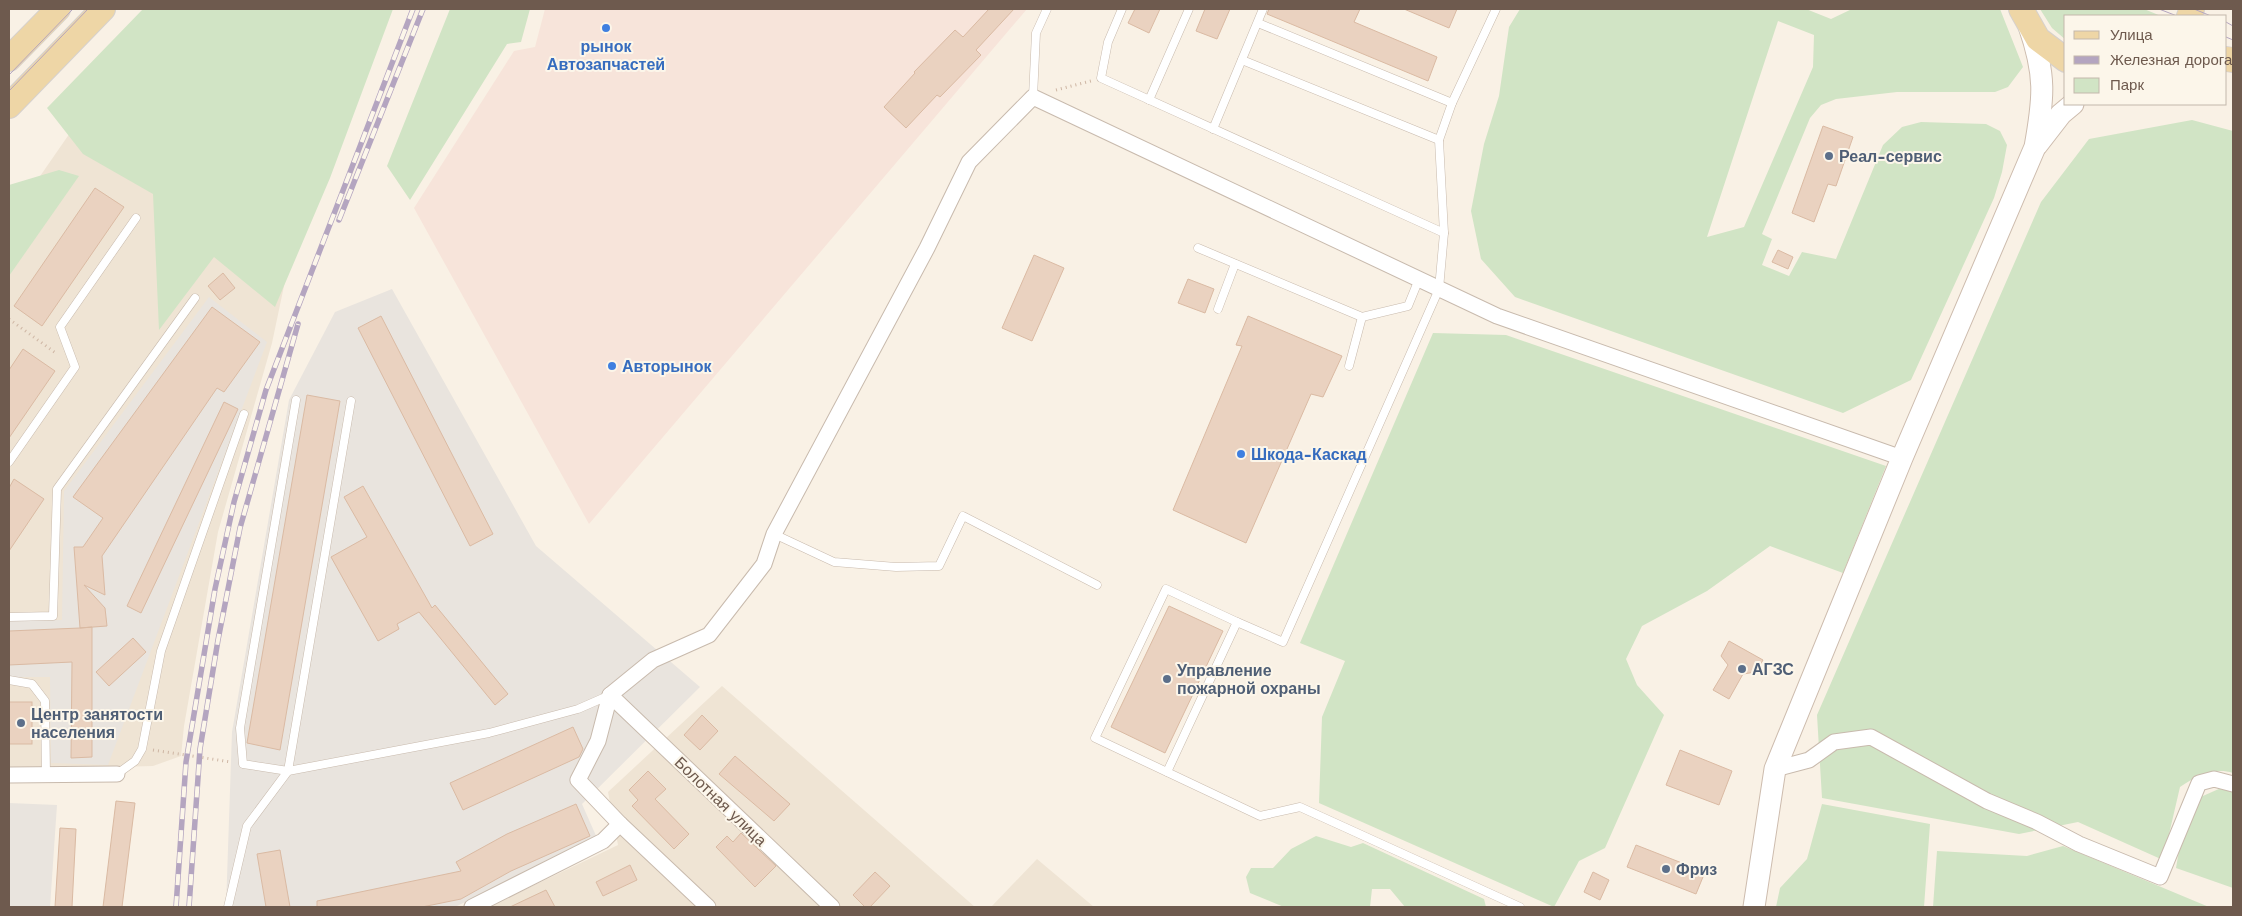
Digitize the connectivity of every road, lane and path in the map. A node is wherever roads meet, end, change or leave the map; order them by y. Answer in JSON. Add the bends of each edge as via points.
{"nodes":[{"id":1,"x":58,"y":9,"type":"edge"},
{"id":2,"x":103,"y":9,"type":"edge"},
{"id":3,"x":1047,"y":9,"type":"edge"},
{"id":4,"x":1122,"y":9,"type":"edge"},
{"id":5,"x":1188,"y":9,"type":"edge"},
{"id":6,"x":1263,"y":9,"type":"edge"},
{"id":7,"x":1496,"y":9,"type":"edge"},
{"id":8,"x":2022,"y":14,"type":"edge"},
{"id":9,"x":1258,"y":23,"type":"junction"},
{"id":10,"x":9,"y":59,"type":"edge"},
{"id":11,"x":2064,"y":59,"type":"edge"},
{"id":12,"x":1242,"y":60,"type":"junction"},
{"id":13,"x":1101,"y":78,"type":"junction"},
{"id":14,"x":1033,"y":97,"type":"junction"},
{"id":15,"x":1149,"y":100,"type":"junction"},
{"id":16,"x":1452,"y":103,"type":"junction"},
{"id":17,"x":2072,"y":105,"type":"edge"},
{"id":18,"x":9,"y":106,"type":"edge"},
{"id":19,"x":1213,"y":129,"type":"junction"},
{"id":20,"x":1439,"y":140,"type":"junction"},
{"id":21,"x":2035,"y":147,"type":"junction"},
{"id":22,"x":136,"y":218,"type":"dead end"},
{"id":23,"x":1444,"y":233,"type":"junction"},
{"id":24,"x":1198,"y":248,"type":"dead end"},
{"id":25,"x":1235,"y":264,"type":"junction"},
{"id":26,"x":1419,"y":279,"type":"junction"},
{"id":27,"x":1438,"y":289,"type":"junction"},
{"id":28,"x":195,"y":298,"type":"dead end"},
{"id":29,"x":1218,"y":309,"type":"dead end"},
{"id":30,"x":1362,"y":317,"type":"junction"},
{"id":31,"x":9,"y":319,"type":"edge"},
{"id":32,"x":1348,"y":366,"type":"dead end"},
{"id":33,"x":75,"y":367,"type":"junction"},
{"id":34,"x":296,"y":400,"type":"dead end"},
{"id":35,"x":352,"y":401,"type":"dead end"},
{"id":36,"x":244,"y":414,"type":"dead end"},
{"id":37,"x":1902,"y":458,"type":"junction"},
{"id":38,"x":9,"y":462,"type":"edge"},
{"id":39,"x":774,"y":534,"type":"junction"},
{"id":40,"x":1097,"y":585,"type":"dead end"},
{"id":41,"x":9,"y":618,"type":"edge"},
{"id":42,"x":1237,"y":622,"type":"junction"},
{"id":43,"x":9,"y":680,"type":"edge"},
{"id":44,"x":610,"y":695,"type":"junction"},
{"id":45,"x":142,"y":749,"type":"junction"},
{"id":46,"x":243,"y":764,"type":"junction"},
{"id":47,"x":1775,"y":769,"type":"junction"},
{"id":48,"x":288,"y":770,"type":"junction"},
{"id":49,"x":1166,"y":772,"type":"junction"},
{"id":50,"x":117,"y":774,"type":"joint"},
{"id":51,"x":9,"y":775,"type":"edge"},
{"id":52,"x":46,"y":776,"type":"junction"},
{"id":53,"x":2233,"y":784,"type":"edge"},
{"id":54,"x":620,"y":824,"type":"junction"},
{"id":55,"x":228,"y":907,"type":"edge"},
{"id":56,"x":472,"y":907,"type":"edge"},
{"id":57,"x":708,"y":907,"type":"edge"},
{"id":58,"x":832,"y":907,"type":"edge"},
{"id":59,"x":1520,"y":907,"type":"edge"},
{"id":60,"x":1754,"y":907,"type":"edge"}],
"edges":[{"from":1,"to":10,"type":"main road"},
{"from":2,"to":18,"type":"main road"},
{"from":3,"to":14,"type":"lane","via":[[1036,33]]},
{"from":4,"to":13,"type":"lane","via":[[1108,42]]},
{"from":5,"to":15,"type":"lane"},
{"from":6,"to":9,"type":"lane"},
{"from":7,"to":16,"type":"lane"},
{"from":8,"to":11,"type":"main road","via":[[2048,49]]},
{"from":8,"to":21,"type":"main road","via":[[2038,52],[2043,91]]},
{"from":9,"to":12,"type":"lane"},
{"from":9,"to":16,"type":"lane"},
{"from":12,"to":19,"type":"lane"},
{"from":12,"to":20,"type":"lane"},
{"from":13,"to":14,"type":"path"},
{"from":13,"to":15,"type":"lane"},
{"from":14,"to":26,"type":"street"},
{"from":14,"to":39,"type":"street","via":[[969,162],[927,248]]},
{"from":15,"to":19,"type":"lane"},
{"from":16,"to":20,"type":"lane"},
{"from":17,"to":21,"type":"main road"},
{"from":19,"to":23,"type":"lane"},
{"from":20,"to":23,"type":"lane"},
{"from":21,"to":37,"type":"main road"},
{"from":22,"to":33,"type":"lane","via":[[60,327]]},
{"from":23,"to":27,"type":"lane"},
{"from":24,"to":25,"type":"lane"},
{"from":25,"to":29,"type":"lane"},
{"from":25,"to":30,"type":"lane"},
{"from":26,"to":27,"type":"street"},
{"from":26,"to":30,"type":"lane","via":[[1408,306]]},
{"from":27,"to":37,"type":"street","via":[[1497,316]]},
{"from":27,"to":42,"type":"lane","via":[[1283,642]]},
{"from":28,"to":41,"type":"lane","via":[[56,489],[53,616]]},
{"from":30,"to":32,"type":"lane"},
{"from":31,"to":33,"type":"path"},
{"from":33,"to":38,"type":"lane"},
{"from":34,"to":46,"type":"lane","via":[[240,728]]},
{"from":35,"to":48,"type":"lane"},
{"from":36,"to":45,"type":"lane","via":[[161,651]]},
{"from":37,"to":47,"type":"main road"},
{"from":39,"to":40,"type":"lane","via":[[834,562],[896,567],[939,566],[963,516]]},
{"from":39,"to":44,"type":"street","via":[[764,564],[709,634],[653,660]]},
{"from":42,"to":49,"type":"lane"},
{"from":42,"to":49,"type":"lane","via":[[1166,589],[1157,606],[1095,738]]},
{"from":43,"to":52,"type":"lane","via":[[32,684],[45,701]]},
{"from":44,"to":48,"type":"lane","via":[[578,709],[490,733]]},
{"from":44,"to":54,"type":"street","via":[[598,742],[578,780]]},
{"from":44,"to":58,"type":"street","name":"Болотная улица"},
{"from":45,"to":46,"type":"path"},
{"from":45,"to":50,"type":"lane","via":[[135,761]]},
{"from":46,"to":48,"type":"lane"},
{"from":47,"to":53,"type":"street","via":[[1809,760],[1834,742],[1871,737],[1987,801],[2160,877],[2199,783],[2214,779]]},
{"from":47,"to":60,"type":"main road"},
{"from":48,"to":55,"type":"lane","via":[[247,826]]},
{"from":49,"to":59,"type":"lane","via":[[1260,816],[1300,807]]},
{"from":50,"to":52,"type":"street"},
{"from":51,"to":52,"type":"street"},
{"from":54,"to":56,"type":"street","via":[[603,842]]},
{"from":54,"to":57,"type":"street"}]}
